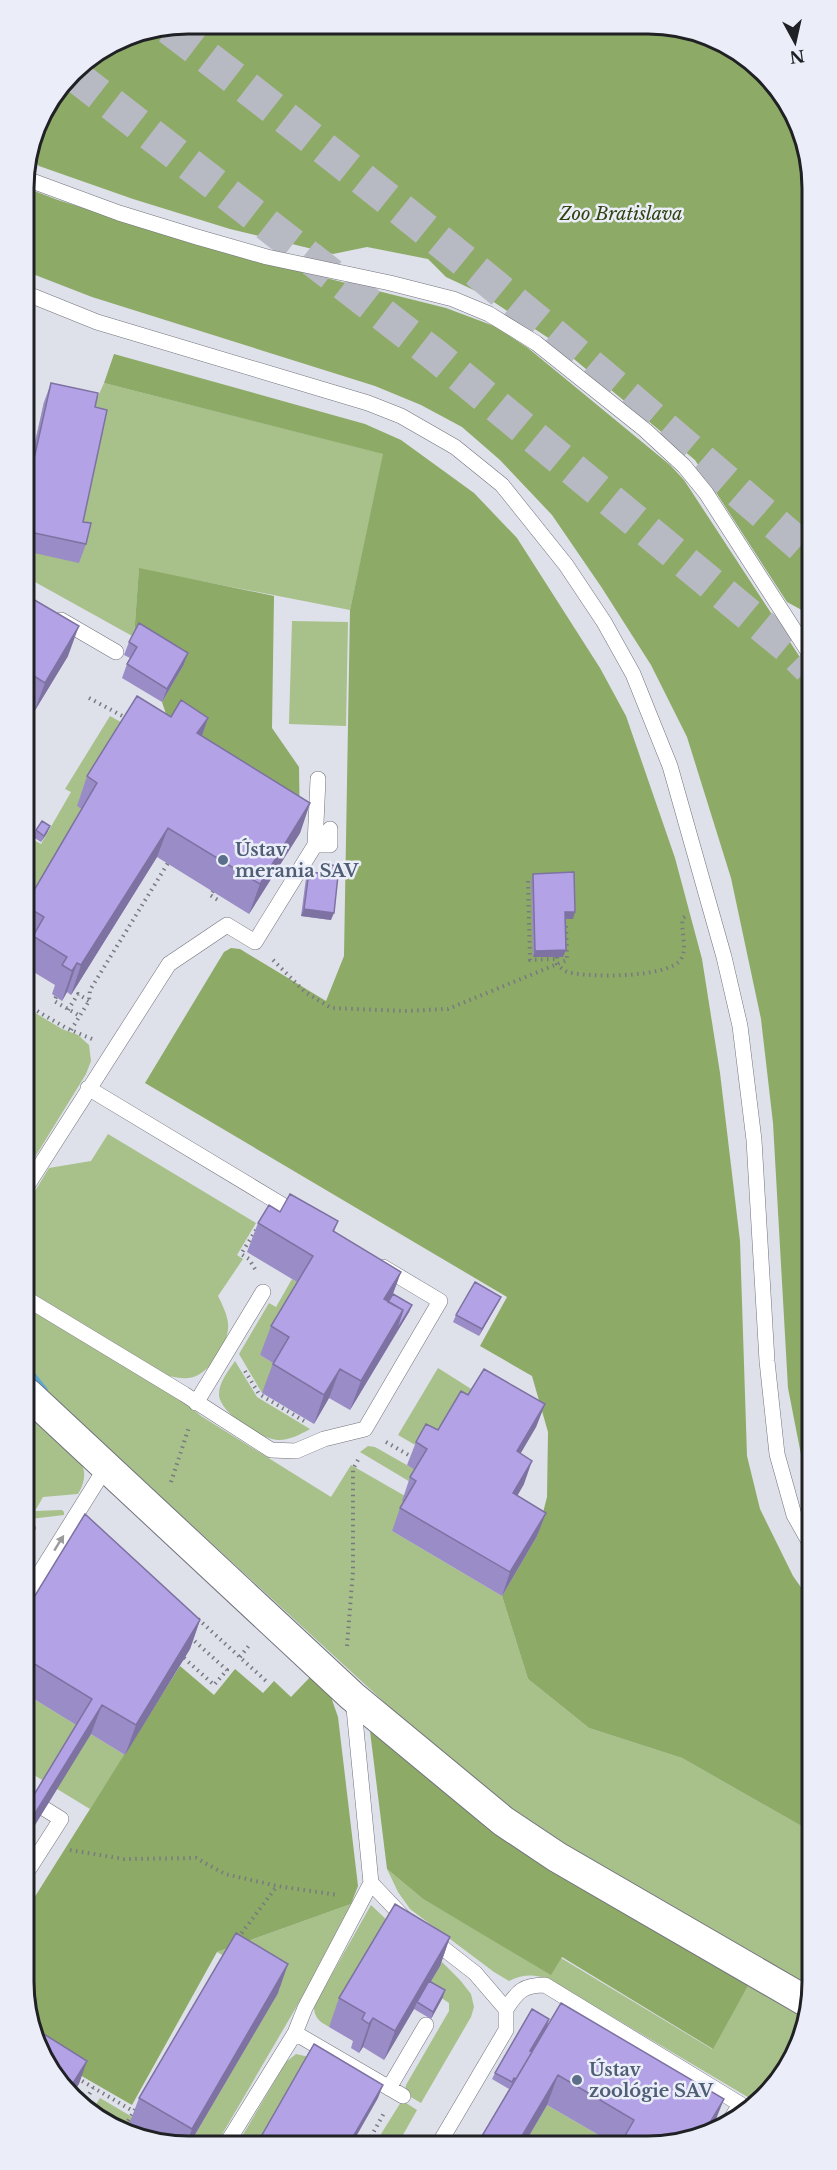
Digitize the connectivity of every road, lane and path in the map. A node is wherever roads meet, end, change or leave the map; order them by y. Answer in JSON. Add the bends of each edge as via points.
{"nodes":[{"id":1,"x":35,"y":182,"type":"edge"},
{"id":2,"x":35,"y":297,"type":"edge"},
{"id":3,"x":46,"y":611,"type":"edge"},
{"id":4,"x":802,"y":642,"type":"edge"},
{"id":5,"x":116,"y":652,"type":"dead end"},
{"id":6,"x":88,"y":698,"type":"dead end"},
{"id":7,"x":134,"y":723,"type":"edge"},
{"id":8,"x":318,"y":779,"type":"dead end"},
{"id":9,"x":330,"y":830,"type":"dead end"},
{"id":10,"x":315,"y":845,"type":"junction"},
{"id":11,"x":168,"y":863,"type":"edge"},
{"id":12,"x":528,"y":881,"type":"dead end"},
{"id":13,"x":213,"y":891,"type":"edge"},
{"id":14,"x":223,"y":903,"type":"dead end"},
{"id":15,"x":711,"y":909,"type":"junction"},
{"id":16,"x":566,"y":923,"type":"edge"},
{"id":17,"x":255,"y":942,"type":"junction"},
{"id":18,"x":557,"y":960,"type":"junction"},
{"id":19,"x":56,"y":997,"type":"dead end"},
{"id":20,"x":89,"y":1001,"type":"junction"},
{"id":21,"x":35,"y":1009,"type":"edge"},
{"id":22,"x":68,"y":1010,"type":"junction"},
{"id":23,"x":80,"y":1017,"type":"junction"},
{"id":24,"x":71,"y":1030,"type":"junction"},
{"id":25,"x":115,"y":1048,"type":"junction"},
{"id":26,"x":88,"y":1088,"type":"junction"},
{"id":27,"x":34,"y":1174,"type":"edge"},
{"id":28,"x":313,"y":1224,"type":"edge"},
{"id":29,"x":265,"y":1231,"type":"edge"},
{"id":30,"x":245,"y":1256,"type":"dead end"},
{"id":31,"x":371,"y":1260,"type":"edge"},
{"id":32,"x":263,"y":1292,"type":"dead end"},
{"id":33,"x":34,"y":1304,"type":"edge"},
{"id":34,"x":243,"y":1367,"type":"dead end"},
{"id":35,"x":34,"y":1400,"type":"edge"},
{"id":36,"x":196,"y":1403,"type":"junction"},
{"id":37,"x":312,"y":1426,"type":"dead end"},
{"id":38,"x":397,"y":1448,"type":"dead end"},
{"id":39,"x":412,"y":1457,"type":"dead end"},
{"id":40,"x":358,"y":1460,"type":"dead end"},
{"id":41,"x":177,"y":1465,"type":"dead end"},
{"id":42,"x":106,"y":1467,"type":"junction"},
{"id":43,"x":802,"y":1529,"type":"edge"},
{"id":44,"x":34,"y":1582,"type":"edge"},
{"id":45,"x":191,"y":1612,"type":"edge"},
{"id":46,"x":186,"y":1634,"type":"edge"},
{"id":47,"x":346,"y":1657,"type":"dead end"},
{"id":48,"x":184,"y":1658,"type":"edge"},
{"id":49,"x":266,"y":1681,"type":"dead end"},
{"id":50,"x":352,"y":1696,"type":"junction"},
{"id":51,"x":37,"y":1803,"type":"edge"},
{"id":52,"x":35,"y":1845,"type":"edge"},
{"id":53,"x":69,"y":1850,"type":"dead end"},
{"id":54,"x":371,"y":1883,"type":"junction"},
{"id":55,"x":278,"y":1886,"type":"junction"},
{"id":56,"x":363,"y":1899,"type":"junction"},
{"id":57,"x":234,"y":1942,"type":"edge"},
{"id":58,"x":801,"y":1998,"type":"edge"},
{"id":59,"x":506,"y":2009,"type":"junction"},
{"id":60,"x":426,"y":2025,"type":"dead end"},
{"id":61,"x":295,"y":2033,"type":"junction"},
{"id":62,"x":70,"y":2074,"type":"edge"},
{"id":63,"x":93,"y":2088,"type":"junction"},
{"id":64,"x":396,"y":2092,"type":"junction"},
{"id":65,"x":87,"y":2098,"type":"edge"},
{"id":66,"x":139,"y":2101,"type":"edge"},
{"id":67,"x":738,"y":2107,"type":"edge"},
{"id":68,"x":134,"y":2111,"type":"junction"},
{"id":69,"x":127,"y":2123,"type":"edge"},
{"id":70,"x":231,"y":2136,"type":"edge"},
{"id":71,"x":371,"y":2136,"type":"edge"},
{"id":72,"x":444,"y":2136,"type":"edge"}],
"edges":[{"from":1,"to":4,"type":"lane","via":[[197,237],[453,299],[489,314],[536,343],[684,466]]},
{"from":2,"to":15,"type":"lane","via":[[97,322],[401,416],[456,447],[502,485],[566,565],[633,674],[670,766]]},
{"from":3,"to":5,"type":"lane"},
{"from":6,"to":7,"type":"path"},
{"from":8,"to":10,"type":"lane"},
{"from":9,"to":10,"type":"lane","via":[[330,845]]},
{"from":10,"to":17,"type":"lane"},
{"from":11,"to":20,"type":"path","via":[[90,990]]},
{"from":12,"to":18,"type":"path","via":[[530,960]]},
{"from":13,"to":14,"type":"path","via":[[210,895]]},
{"from":15,"to":18,"type":"path","via":[[683,918],[684,952],[681,961],[672,967],[606,975],[567,972]]},
{"from":15,"to":43,"type":"lane","via":[[740,1026],[751,1117],[777,1454],[794,1515]]},
{"from":16,"to":18,"type":"path","via":[[567,960]]},
{"from":17,"to":18,"type":"path","via":[[305,992],[331,1008],[352,1011],[448,1009]]},
{"from":17,"to":25,"type":"lane","via":[[226,925],[169,964]]},
{"from":19,"to":22,"type":"path","via":[[54,1001]]},
{"from":20,"to":22,"type":"path","via":[[78,994]]},
{"from":20,"to":23,"type":"path"},
{"from":21,"to":24,"type":"path"},
{"from":22,"to":23,"type":"path"},
{"from":23,"to":24,"type":"path"},
{"from":24,"to":25,"type":"path"},
{"from":25,"to":26,"type":"lane"},
{"from":26,"to":27,"type":"lane"},
{"from":26,"to":28,"type":"lane"},
{"from":29,"to":30,"type":"path","via":[[258,1226],[241,1254]]},
{"from":31,"to":36,"type":"lane","via":[[440,1301],[365,1429],[296,1451],[271,1450]]},
{"from":32,"to":36,"type":"lane"},
{"from":33,"to":36,"type":"lane"},
{"from":34,"to":37,"type":"path","via":[[259,1394]]},
{"from":35,"to":42,"type":"street"},
{"from":36,"to":41,"type":"path"},
{"from":38,"to":39,"type":"path"},
{"from":40,"to":47,"type":"path","via":[[353,1469],[353,1571]]},
{"from":44,"to":42,"type":"lane","one_way":true},
{"from":42,"to":50,"type":"street"},
{"from":45,"to":49,"type":"path"},
{"from":46,"to":48,"type":"path","via":[[227,1670],[214,1685]]},
{"from":50,"to":54,"type":"lane"},
{"from":50,"to":58,"type":"street","via":[[503,1821],[557,1857]]},
{"from":51,"to":52,"type":"lane","via":[[61,1819]]},
{"from":53,"to":55,"type":"path","via":[[124,1859],[196,1858],[225,1874]]},
{"from":54,"to":56,"type":"lane"},
{"from":54,"to":59,"type":"lane","via":[[401,1916],[476,1973]]},
{"from":55,"to":56,"type":"path"},
{"from":55,"to":57,"type":"path"},
{"from":56,"to":61,"type":"lane"},
{"from":59,"to":67,"type":"lane","via":[[514,1996],[530,1985],[546,1985],[740,2104]]},
{"from":59,"to":72,"type":"lane","via":[[506,2030]]},
{"from":60,"to":64,"type":"lane"},
{"from":61,"to":64,"type":"lane"},
{"from":61,"to":70,"type":"lane"},
{"from":62,"to":63,"type":"path"},
{"from":63,"to":65,"type":"path"},
{"from":63,"to":68,"type":"path"},
{"from":64,"to":71,"type":"path"},
{"from":66,"to":68,"type":"path"},
{"from":68,"to":69,"type":"path"}]}
